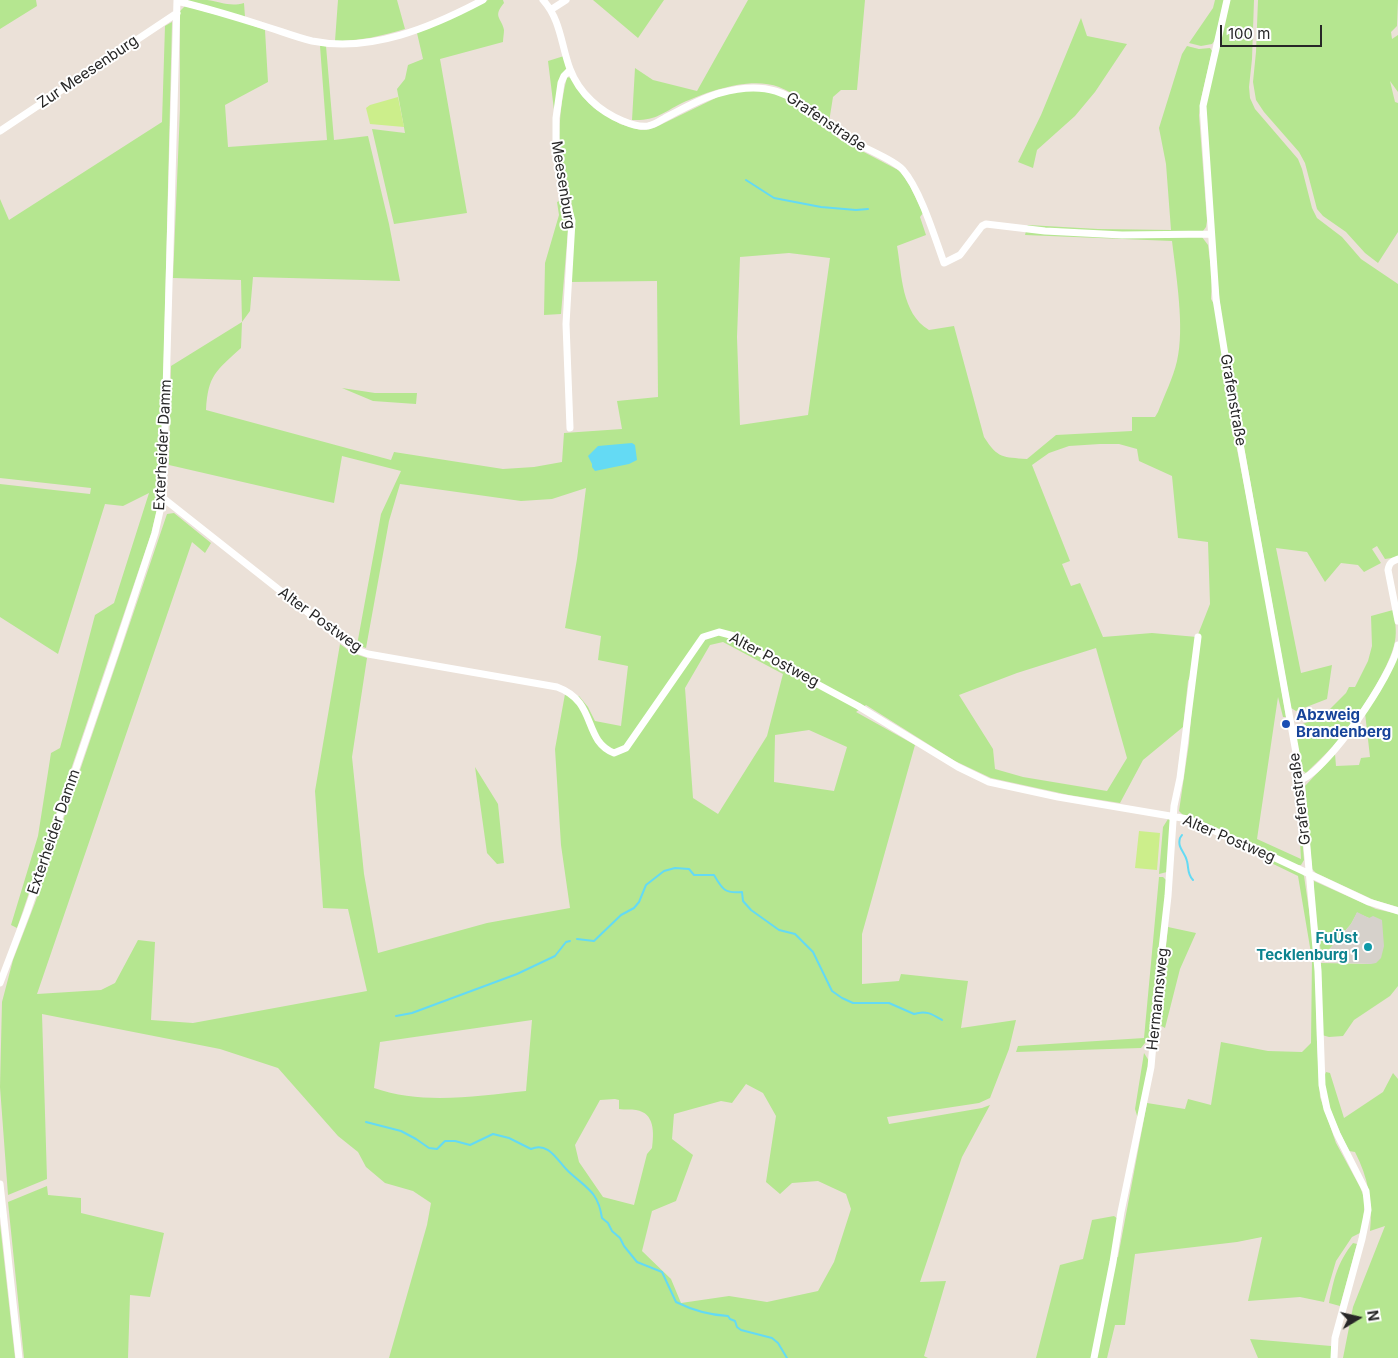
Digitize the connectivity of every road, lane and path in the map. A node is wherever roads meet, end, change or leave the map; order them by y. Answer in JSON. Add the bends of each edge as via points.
{"nodes":[{"id":1,"x":177,"y":0,"type":"edge"},
{"id":2,"x":483,"y":0,"type":"edge"},
{"id":3,"x":543,"y":0,"type":"edge"},
{"id":4,"x":566,"y":0,"type":"edge"},
{"id":5,"x":1227,"y":0,"type":"edge"},
{"id":6,"x":552,"y":9,"type":"junction"},
{"id":7,"x":177,"y":13,"type":"junction"},
{"id":8,"x":570,"y":70,"type":"junction"},
{"id":9,"x":0,"y":131,"type":"edge"},
{"id":10,"x":1210,"y":234,"type":"junction"},
{"id":11,"x":570,"y":428,"type":"dead end"},
{"id":12,"x":163,"y":498,"type":"junction"},
{"id":13,"x":1398,"y":559,"type":"edge"},
{"id":14,"x":1398,"y":621,"type":"edge"},
{"id":15,"x":1198,"y":637,"type":"dead end"},
{"id":16,"x":1398,"y":645,"type":"edge"},
{"id":17,"x":1300,"y":780,"type":"junction"},
{"id":18,"x":1175,"y":816,"type":"junction"},
{"id":19,"x":1309,"y":873,"type":"junction"},
{"id":20,"x":1398,"y":911,"type":"edge"},
{"id":21,"x":0,"y":983,"type":"edge"},
{"id":22,"x":0,"y":1184,"type":"edge"},
{"id":23,"x":19,"y":1358,"type":"edge"},
{"id":24,"x":1094,"y":1358,"type":"edge"},
{"id":25,"x":1334,"y":1358,"type":"edge"}],
"edges":[{"from":1,"to":2,"type":"street","via":[[312,41],[332,43],[379,40],[428,24]]},
{"from":1,"to":7,"type":"street","name":"Exterheider Damm"},
{"from":3,"to":6,"type":"street"},
{"from":4,"to":6,"type":"street"},
{"from":5,"to":10,"type":"street","name":"Grafenstraße","via":[[1204,106]]},
{"from":6,"to":8,"type":"street"},
{"from":7,"to":9,"type":"street","name":"Zur Meesenburg"},
{"from":7,"to":12,"type":"street","name":"Exterheider Damm"},
{"from":8,"to":10,"type":"street","name":"Grafenstraße","via":[[584,93],[599,107],[623,121],[640,126],[650,126],[702,99],[739,88],[775,89],[790,95],[842,136],[902,168],[912,183],[944,263],[960,255],[986,224],[1122,235]]},
{"from":8,"to":11,"type":"street","name":"Meesenburg","via":[[561,83],[556,151],[572,221],[566,324]]},
{"from":10,"to":17,"type":"street","name":"Grafenstraße","via":[[1229,383]]},
{"from":12,"to":18,"type":"street","name":"Alter Postweg","via":[[354,649],[568,692],[585,709],[594,734],[602,745],[614,753],[626,748],[703,636],[718,632],[734,636],[958,767],[990,782]]},
{"from":12,"to":21,"type":"street","name":"Exterheider Damm","via":[[155,533],[113,660]]},
{"from":13,"to":14,"type":"street","via":[[1389,565],[1388,570]]},
{"from":15,"to":18,"type":"street","name":"Hermannsweg"},
{"from":16,"to":17,"type":"street","via":[[1360,717],[1338,747],[1309,776]]},
{"from":17,"to":19,"type":"street","name":"Grafenstraße"},
{"from":18,"to":19,"type":"street","name":"Alter Postweg"},
{"from":18,"to":24,"type":"street","name":"Hermannsweg","via":[[1151,1067]]},
{"from":19,"to":20,"type":"street","name":"Alter Postweg","via":[[1369,902]]},
{"from":19,"to":25,"type":"street","name":"Grafenstraße","via":[[1318,971],[1322,1085],[1337,1134],[1366,1191],[1368,1210],[1335,1338]]},
{"from":22,"to":23,"type":"street"}]}
